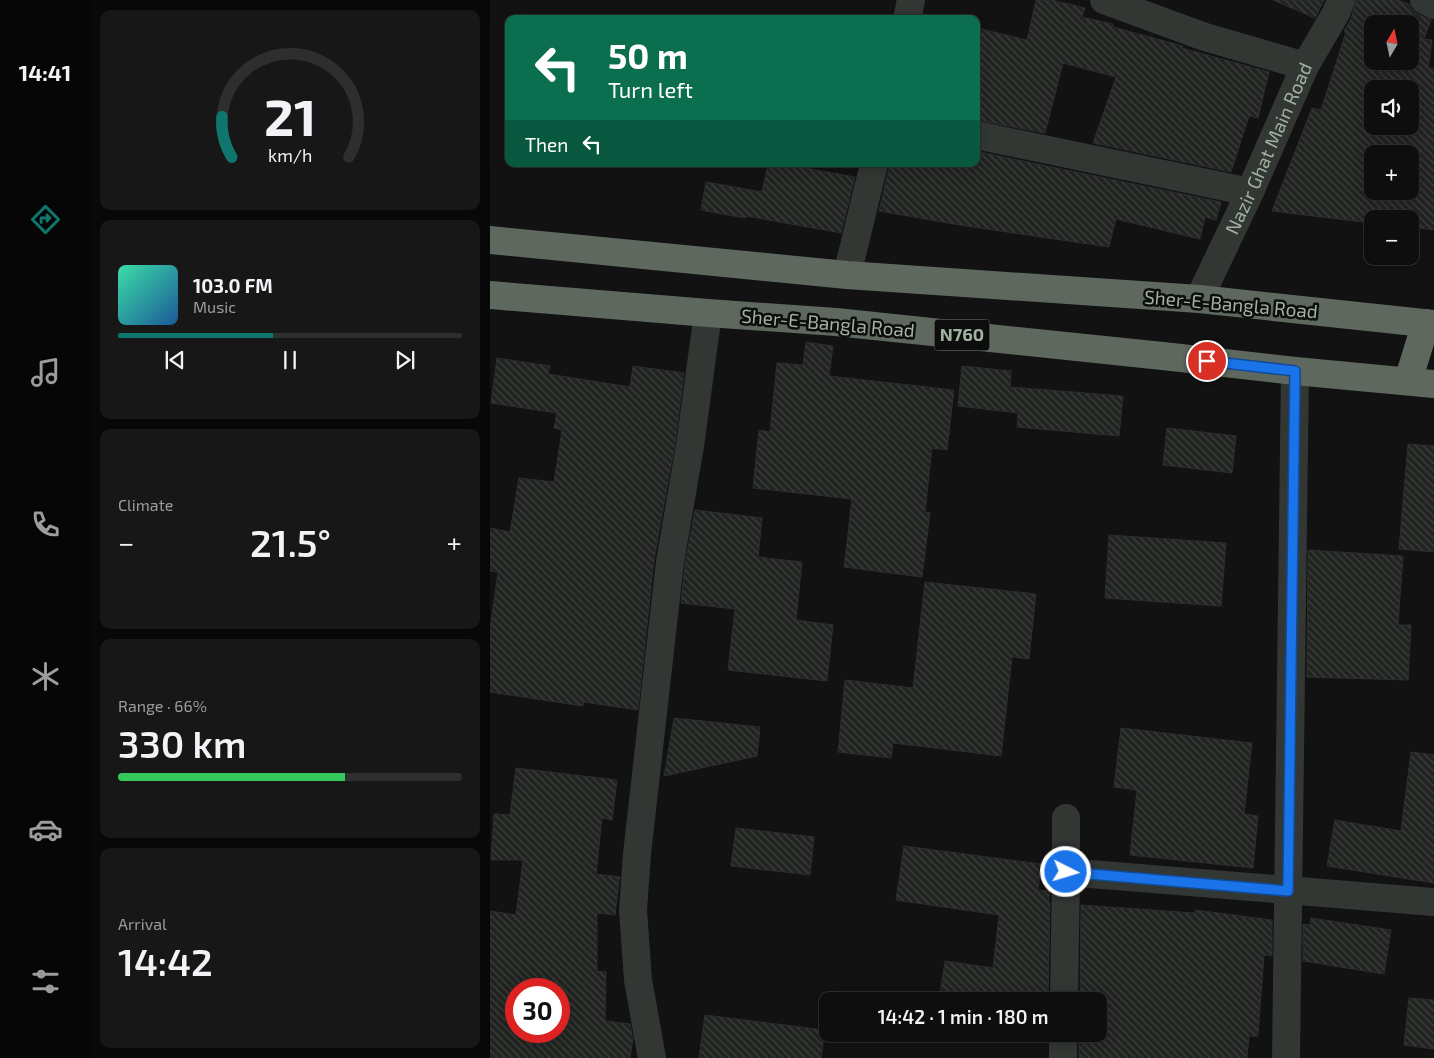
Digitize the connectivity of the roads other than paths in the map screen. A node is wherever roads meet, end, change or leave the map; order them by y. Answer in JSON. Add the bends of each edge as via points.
{"nodes":[{"id":1,"x":911,"y":0,"type":"edge"},
{"id":2,"x":1104,"y":0,"type":"edge"},
{"id":3,"x":1341,"y":0,"type":"edge"},
{"id":4,"x":1424,"y":0,"type":"edge"},
{"id":5,"x":1434,"y":5,"type":"edge"},
{"id":6,"x":908,"y":15,"type":"edge"},
{"id":7,"x":1305,"y":66,"type":"junction"},
{"id":8,"x":980,"y":136,"type":"edge"},
{"id":9,"x":873,"y":167,"type":"edge"},
{"id":10,"x":1250,"y":192,"type":"junction"},
{"id":11,"x":490,"y":240,"type":"edge"},
{"id":12,"x":847,"y":275,"type":"junction"},
{"id":13,"x":490,"y":295,"type":"edge"},
{"id":14,"x":1199,"y":299,"type":"junction"},
{"id":15,"x":708,"y":313,"type":"junction"},
{"id":16,"x":1430,"y":324,"type":"edge"},
{"id":17,"x":1295,"y":371,"type":"junction"},
{"id":18,"x":1421,"y":382,"type":"edge"},
{"id":19,"x":1066,"y":818,"type":"dead end"},
{"id":20,"x":1066,"y":872,"type":"junction"},
{"id":21,"x":1288,"y":891,"type":"junction"},
{"id":22,"x":1434,"y":902,"type":"edge"},
{"id":23,"x":1064,"y":992,"type":"edge"},
{"id":24,"x":1064,"y":1042,"type":"edge"},
{"id":25,"x":652,"y":1058,"type":"edge"},
{"id":26,"x":1063,"y":1058,"type":"edge"},
{"id":27,"x":1286,"y":1058,"type":"edge"}],
"edges":[{"from":1,"to":6,"type":"street"},
{"from":2,"to":7,"type":"street","via":[[1205,37]]},
{"from":3,"to":7,"type":"street","name":"Nazir Ghat Main Road"},
{"from":4,"to":5,"type":"street"},
{"from":7,"to":10,"type":"street","name":"Nazir Ghat Main Road"},
{"from":8,"to":10,"type":"street"},
{"from":9,"to":12,"type":"street"},
{"from":10,"to":14,"type":"street","name":"Nazir Ghat Main Road"},
{"from":11,"to":12,"type":"highway","name":"Sher-E-Bangla Road"},
{"from":12,"to":14,"type":"highway","name":"Sher-E-Bangla Road"},
{"from":13,"to":15,"type":"highway","name":"Sher-E-Bangla Road","number":"N760"},
{"from":14,"to":16,"type":"highway","name":"Sher-E-Bangla Road"},
{"from":15,"to":17,"type":"highway","name":"Sher-E-Bangla Road","number":"N760","via":[[836,322]]},
{"from":15,"to":25,"type":"street","via":[[670,562],[636,854],[632,910],[638,980]]},
{"from":16,"to":18,"type":"highway"},
{"from":17,"to":18,"type":"highway","name":"Sher-E-Bangla Road","number":"N760"},
{"from":17,"to":21,"type":"street"},
{"from":19,"to":20,"type":"street"},
{"from":20,"to":21,"type":"street"},
{"from":20,"to":23,"type":"street"},
{"from":21,"to":22,"type":"street"},
{"from":21,"to":27,"type":"street"},
{"from":24,"to":26,"type":"street"}]}
